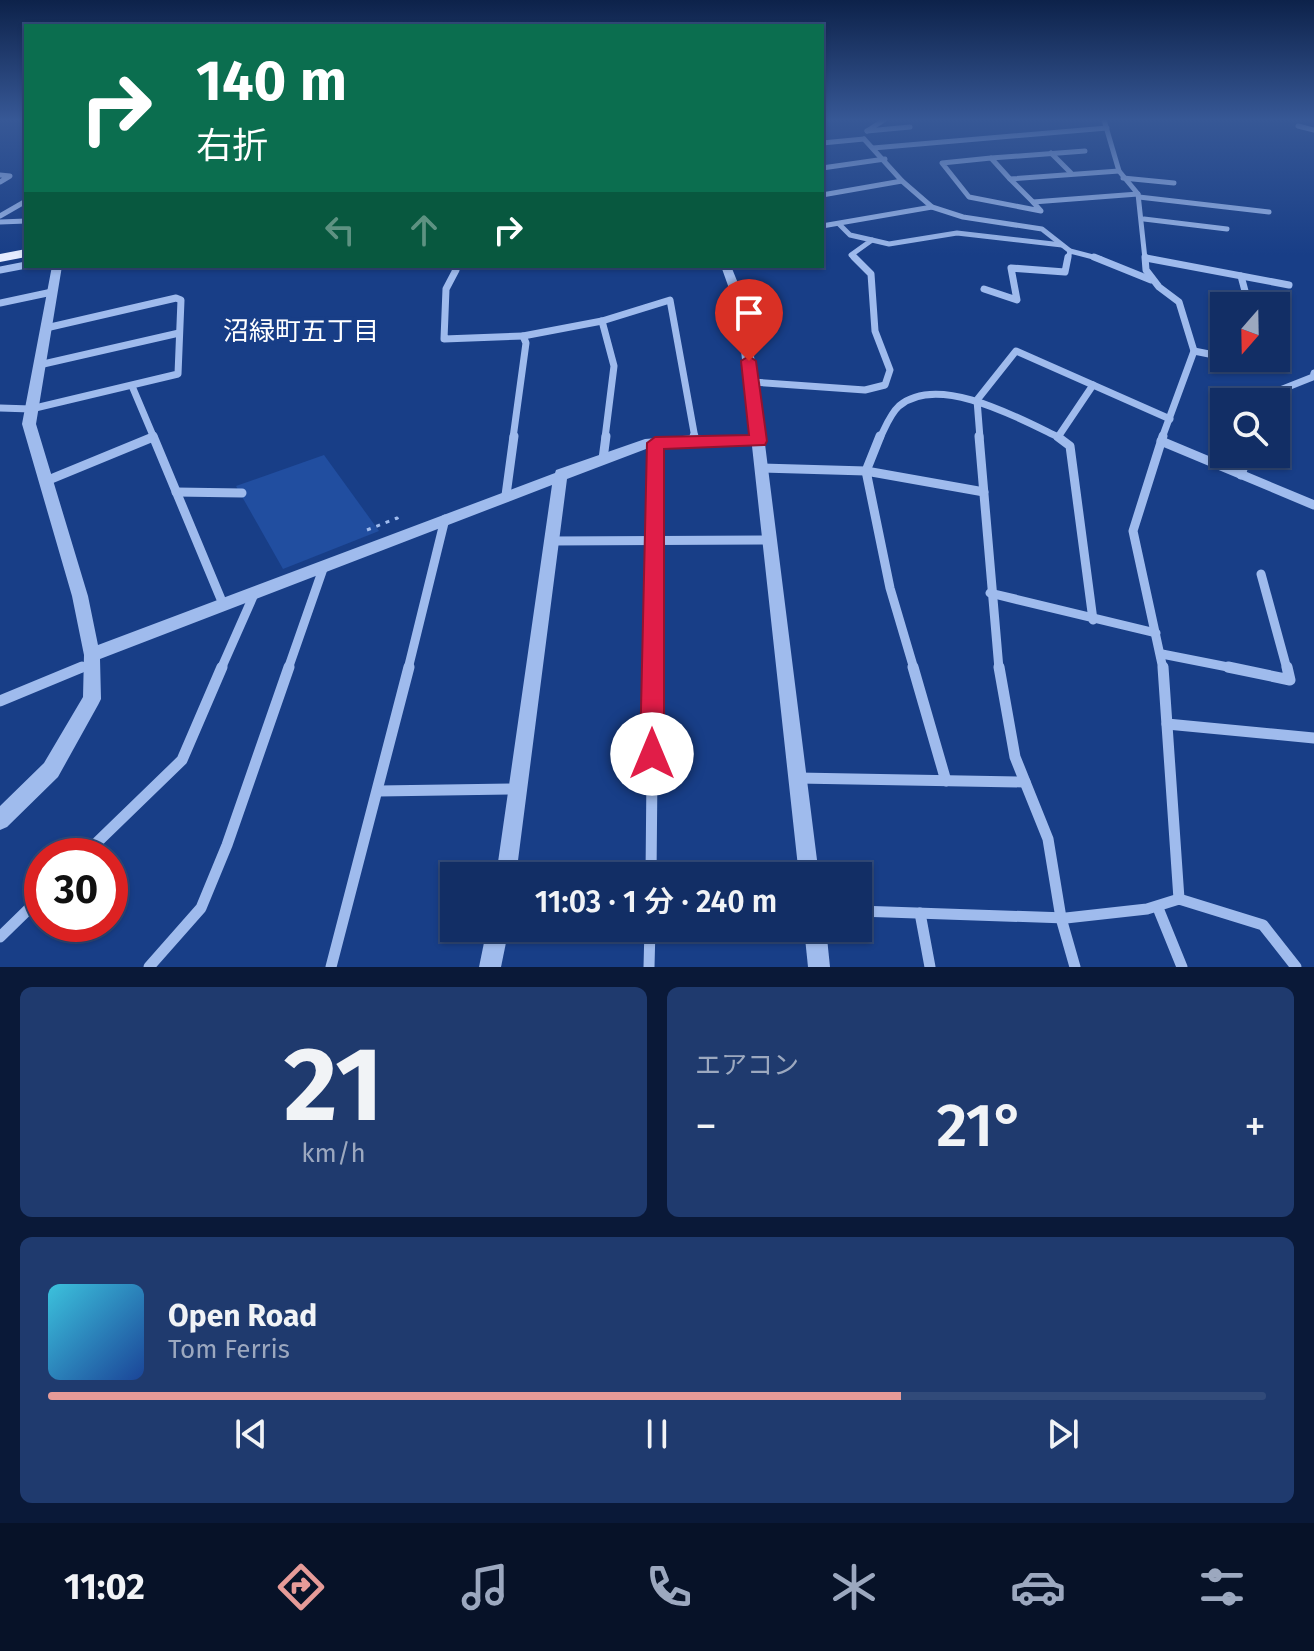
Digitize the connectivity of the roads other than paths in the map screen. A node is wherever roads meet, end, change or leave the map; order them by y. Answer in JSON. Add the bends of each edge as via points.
{"nodes":[{"id":1,"x":890,"y":165,"type":"edge"},
{"id":2,"x":944,"y":165,"type":"edge"},
{"id":3,"x":997,"y":165,"type":"edge"},
{"id":4,"x":1063,"y":165,"type":"edge"},
{"id":5,"x":1117,"y":165,"type":"edge"},
{"id":6,"x":1119,"y":171,"type":"junction"},
{"id":7,"x":1071,"y":173,"type":"junction"},
{"id":8,"x":0,"y":175,"type":"edge"},
{"id":9,"x":1123,"y":178,"type":"junction"},
{"id":10,"x":1010,"y":179,"type":"junction"},
{"id":11,"x":902,"y":181,"type":"junction"},
{"id":12,"x":0,"y":182,"type":"edge"},
{"id":13,"x":1174,"y":183,"type":"dead end"},
{"id":14,"x":824,"y":195,"type":"edge"},
{"id":15,"x":1138,"y":196,"type":"junction"},
{"id":16,"x":24,"y":202,"type":"edge"},
{"id":17,"x":1033,"y":202,"type":"junction"},
{"id":18,"x":932,"y":207,"type":"junction"},
{"id":19,"x":1041,"y":211,"type":"junction"},
{"id":20,"x":1269,"y":212,"type":"dead end"},
{"id":21,"x":0,"y":219,"type":"edge"},
{"id":22,"x":1144,"y":219,"type":"junction"},
{"id":23,"x":24,"y":221,"type":"edge"},
{"id":24,"x":839,"y":224,"type":"junction"},
{"id":25,"x":824,"y":226,"type":"edge"},
{"id":26,"x":1042,"y":229,"type":"junction"},
{"id":27,"x":1227,"y":229,"type":"dead end"},
{"id":28,"x":872,"y":240,"type":"junction"},
{"id":29,"x":24,"y":243,"type":"edge"},
{"id":30,"x":1063,"y":245,"type":"junction"},
{"id":31,"x":0,"y":248,"type":"edge"},
{"id":32,"x":1070,"y":251,"type":"junction"},
{"id":33,"x":24,"y":253,"type":"edge"},
{"id":34,"x":0,"y":258,"type":"edge"},
{"id":35,"x":1146,"y":258,"type":"junction"},
{"id":36,"x":24,"y":265,"type":"edge"},
{"id":37,"x":57,"y":268,"type":"edge"},
{"id":38,"x":454,"y":268,"type":"edge"},
{"id":39,"x":727,"y":268,"type":"edge"},
{"id":40,"x":0,"y":270,"type":"edge"},
{"id":41,"x":1241,"y":276,"type":"junction"},
{"id":42,"x":1153,"y":281,"type":"junction"},
{"id":43,"x":1289,"y":285,"type":"dead end"},
{"id":44,"x":984,"y":289,"type":"dead end"},
{"id":45,"x":52,"y":292,"type":"junction"},
{"id":46,"x":1245,"y":292,"type":"edge"},
{"id":47,"x":0,"y":303,"type":"edge"},
{"id":48,"x":602,"y":321,"type":"junction"},
{"id":49,"x":46,"y":328,"type":"junction"},
{"id":50,"x":179,"y":333,"type":"junction"},
{"id":51,"x":523,"y":336,"type":"junction"},
{"id":52,"x":1194,"y":351,"type":"junction"},
{"id":53,"x":1210,"y":354,"type":"edge"},
{"id":54,"x":39,"y":365,"type":"junction"},
{"id":55,"x":1314,"y":373,"type":"edge"},
{"id":56,"x":1310,"y":381,"type":"edge"},
{"id":57,"x":752,"y":382,"type":"junction"},
{"id":58,"x":1093,"y":385,"type":"junction"},
{"id":59,"x":132,"y":386,"type":"junction"},
{"id":60,"x":1288,"y":388,"type":"edge"},
{"id":61,"x":977,"y":400,"type":"junction"},
{"id":62,"x":0,"y":408,"type":"edge"},
{"id":63,"x":31,"y":409,"type":"junction"},
{"id":64,"x":1170,"y":419,"type":"junction"},
{"id":65,"x":153,"y":437,"type":"junction"},
{"id":66,"x":1058,"y":437,"type":"junction"},
{"id":67,"x":695,"y":440,"type":"junction"},
{"id":68,"x":759,"y":441,"type":"junction"},
{"id":69,"x":1161,"y":441,"type":"junction"},
{"id":70,"x":655,"y":443,"type":"junction"},
{"id":71,"x":603,"y":459,"type":"junction"},
{"id":72,"x":760,"y":468,"type":"junction"},
{"id":73,"x":1243,"y":468,"type":"edge"},
{"id":74,"x":866,"y":471,"type":"junction"},
{"id":75,"x":561,"y":474,"type":"junction"},
{"id":76,"x":1241,"y":475,"type":"junction"},
{"id":77,"x":45,"y":481,"type":"junction"},
{"id":78,"x":176,"y":492,"type":"junction"},
{"id":79,"x":984,"y":492,"type":"junction"},
{"id":80,"x":242,"y":493,"type":"dead end"},
{"id":81,"x":506,"y":495,"type":"junction"},
{"id":82,"x":1314,"y":505,"type":"edge"},
{"id":83,"x":445,"y":519,"type":"junction"},
{"id":84,"x":769,"y":540,"type":"junction"},
{"id":85,"x":551,"y":541,"type":"junction"},
{"id":86,"x":654,"y":541,"type":"junction"},
{"id":87,"x":325,"y":565,"type":"junction"},
{"id":88,"x":1261,"y":574,"type":"dead end"},
{"id":89,"x":256,"y":592,"type":"junction"},
{"id":90,"x":990,"y":593,"type":"junction"},
{"id":91,"x":223,"y":604,"type":"junction"},
{"id":92,"x":1093,"y":620,"type":"junction"},
{"id":93,"x":1156,"y":633,"type":"junction"},
{"id":94,"x":1162,"y":654,"type":"junction"},
{"id":95,"x":92,"y":659,"type":"junction"},
{"id":96,"x":0,"y":701,"type":"edge"},
{"id":97,"x":1167,"y":724,"type":"junction"},
{"id":98,"x":1314,"y":738,"type":"edge"},
{"id":99,"x":797,"y":778,"type":"junction"},
{"id":100,"x":946,"y":781,"type":"junction"},
{"id":101,"x":1025,"y":782,"type":"junction"},
{"id":102,"x":518,"y":789,"type":"junction"},
{"id":103,"x":379,"y":791,"type":"junction"},
{"id":104,"x":0,"y":820,"type":"edge"},
{"id":105,"x":102,"y":838,"type":"edge"},
{"id":106,"x":508,"y":862,"type":"edge"},
{"id":107,"x":651,"y":862,"type":"edge"},
{"id":108,"x":807,"y":862,"type":"edge"},
{"id":109,"x":1179,"y":899,"type":"junction"},
{"id":110,"x":1158,"y":908,"type":"junction"},
{"id":111,"x":872,"y":911,"type":"edge"},
{"id":112,"x":920,"y":913,"type":"junction"},
{"id":113,"x":24,"y":914,"type":"edge"},
{"id":114,"x":1061,"y":918,"type":"junction"},
{"id":115,"x":0,"y":937,"type":"edge"},
{"id":116,"x":495,"y":942,"type":"edge"},
{"id":117,"x":650,"y":942,"type":"edge"},
{"id":118,"x":816,"y":942,"type":"edge"},
{"id":119,"x":149,"y":967,"type":"edge"},
{"id":120,"x":331,"y":967,"type":"edge"},
{"id":121,"x":490,"y":967,"type":"edge"},
{"id":122,"x":649,"y":967,"type":"edge"},
{"id":123,"x":819,"y":967,"type":"edge"},
{"id":124,"x":930,"y":967,"type":"edge"},
{"id":125,"x":1075,"y":967,"type":"edge"},
{"id":126,"x":1182,"y":967,"type":"edge"},
{"id":127,"x":1296,"y":967,"type":"edge"}],
"edges":[{"from":1,"to":11,"type":"street"},
{"from":2,"to":19,"type":"street","via":[[969,197]]},
{"from":3,"to":10,"type":"street"},
{"from":4,"to":7,"type":"street"},
{"from":5,"to":6,"type":"street"},
{"from":6,"to":7,"type":"street"},
{"from":6,"to":9,"type":"street"},
{"from":7,"to":10,"type":"street"},
{"from":8,"to":12,"type":"street","via":[[10,176]]},
{"from":9,"to":13,"type":"street"},
{"from":9,"to":15,"type":"street"},
{"from":10,"to":17,"type":"street"},
{"from":11,"to":14,"type":"street"},
{"from":11,"to":18,"type":"street"},
{"from":15,"to":17,"type":"street"},
{"from":15,"to":20,"type":"street"},
{"from":15,"to":22,"type":"street"},
{"from":16,"to":21,"type":"street"},
{"from":17,"to":19,"type":"street"},
{"from":18,"to":24,"type":"street"},
{"from":18,"to":26,"type":"street"},
{"from":19,"to":26,"type":"street"},
{"from":21,"to":23,"type":"street"},
{"from":22,"to":27,"type":"street"},
{"from":22,"to":35,"type":"street"},
{"from":24,"to":25,"type":"street"},
{"from":24,"to":28,"type":"street","via":[[850,235]]},
{"from":26,"to":30,"type":"street"},
{"from":28,"to":30,"type":"street","via":[[889,244],[957,233]]},
{"from":28,"to":57,"type":"street","via":[[851,255],[871,274],[875,331],[890,370],[885,385],[865,390]]},
{"from":29,"to":31,"type":"main road"},
{"from":30,"to":32,"type":"street"},
{"from":32,"to":42,"type":"street"},
{"from":32,"to":44,"type":"street","via":[[1065,272],[1011,268],[1017,300]]},
{"from":33,"to":34,"type":"main road"},
{"from":35,"to":41,"type":"street"},
{"from":35,"to":42,"type":"street"},
{"from":36,"to":40,"type":"street"},
{"from":37,"to":45,"type":"street"},
{"from":38,"to":51,"type":"street","via":[[446,289],[444,339]]},
{"from":39,"to":57,"type":"street","via":[[742,308]]},
{"from":41,"to":43,"type":"street"},
{"from":41,"to":46,"type":"street"},
{"from":42,"to":52,"type":"street","via":[[1179,302]]},
{"from":45,"to":47,"type":"street"},
{"from":45,"to":49,"type":"street"},
{"from":48,"to":51,"type":"street"},
{"from":48,"to":67,"type":"street","via":[[670,300]]},
{"from":48,"to":71,"type":"street","via":[[614,366]]},
{"from":49,"to":50,"type":"street","via":[[176,298],[181,300]]},
{"from":49,"to":54,"type":"street"},
{"from":50,"to":54,"type":"street"},
{"from":50,"to":59,"type":"street","via":[[178,374]]},
{"from":51,"to":81,"type":"street"},
{"from":52,"to":53,"type":"street"},
{"from":52,"to":64,"type":"street"},
{"from":54,"to":63,"type":"street"},
{"from":55,"to":56,"type":"street"},
{"from":56,"to":60,"type":"street"},
{"from":57,"to":68,"type":"street"},
{"from":58,"to":61,"type":"street","via":[[1016,351]]},
{"from":58,"to":64,"type":"street"},
{"from":58,"to":66,"type":"street"},
{"from":59,"to":63,"type":"street"},
{"from":59,"to":65,"type":"street"},
{"from":61,"to":66,"type":"street"},
{"from":61,"to":74,"type":"street","via":[[921,395],[899,405]]},
{"from":61,"to":79,"type":"street"},
{"from":62,"to":63,"type":"street"},
{"from":63,"to":77,"type":"street","via":[[29,424]]},
{"from":64,"to":69,"type":"street"},
{"from":65,"to":77,"type":"street"},
{"from":65,"to":78,"type":"street"},
{"from":66,"to":92,"type":"street","via":[[1070,446]]},
{"from":67,"to":68,"type":"street"},
{"from":67,"to":70,"type":"street"},
{"from":68,"to":72,"type":"street"},
{"from":69,"to":76,"type":"street"},
{"from":69,"to":93,"type":"street","via":[[1133,531]]},
{"from":70,"to":71,"type":"street"},
{"from":70,"to":86,"type":"street"},
{"from":71,"to":75,"type":"street"},
{"from":72,"to":74,"type":"street"},
{"from":72,"to":84,"type":"street"},
{"from":73,"to":76,"type":"street"},
{"from":74,"to":79,"type":"street"},
{"from":74,"to":100,"type":"street","via":[[890,588]]},
{"from":75,"to":81,"type":"street"},
{"from":75,"to":85,"type":"street"},
{"from":76,"to":82,"type":"street"},
{"from":77,"to":95,"type":"street","via":[[80,596]]},
{"from":78,"to":80,"type":"street"},
{"from":78,"to":91,"type":"street"},
{"from":79,"to":90,"type":"street"},
{"from":81,"to":83,"type":"street"},
{"from":83,"to":87,"type":"street"},
{"from":83,"to":103,"type":"street"},
{"from":84,"to":86,"type":"street"},
{"from":84,"to":99,"type":"street"},
{"from":85,"to":86,"type":"street"},
{"from":85,"to":102,"type":"street"},
{"from":86,"to":107,"type":"street"},
{"from":87,"to":89,"type":"street"},
{"from":87,"to":119,"type":"street","via":[[201,908]]},
{"from":88,"to":94,"type":"street","via":[[1290,680]]},
{"from":89,"to":91,"type":"street"},
{"from":89,"to":105,"type":"street","via":[[182,760]]},
{"from":90,"to":92,"type":"street"},
{"from":90,"to":101,"type":"street","via":[[1001,688]]},
{"from":91,"to":95,"type":"street"},
{"from":92,"to":93,"type":"street"},
{"from":93,"to":94,"type":"street"},
{"from":94,"to":97,"type":"street"},
{"from":95,"to":96,"type":"street"},
{"from":95,"to":104,"type":"street","via":[[92,699],[51,770]]},
{"from":97,"to":98,"type":"street"},
{"from":97,"to":109,"type":"street"},
{"from":99,"to":100,"type":"street"},
{"from":99,"to":108,"type":"street"},
{"from":100,"to":101,"type":"street"},
{"from":101,"to":114,"type":"street","via":[[1048,839]]},
{"from":102,"to":103,"type":"street"},
{"from":102,"to":106,"type":"street"},
{"from":103,"to":120,"type":"street"},
{"from":109,"to":110,"type":"street"},
{"from":109,"to":127,"type":"street","via":[[1263,925]]},
{"from":110,"to":114,"type":"street"},
{"from":110,"to":126,"type":"street"},
{"from":111,"to":112,"type":"street"},
{"from":112,"to":114,"type":"street"},
{"from":112,"to":124,"type":"street"},
{"from":113,"to":115,"type":"street"},
{"from":114,"to":125,"type":"street"},
{"from":116,"to":121,"type":"street"},
{"from":117,"to":122,"type":"street"},
{"from":118,"to":123,"type":"street"}]}
